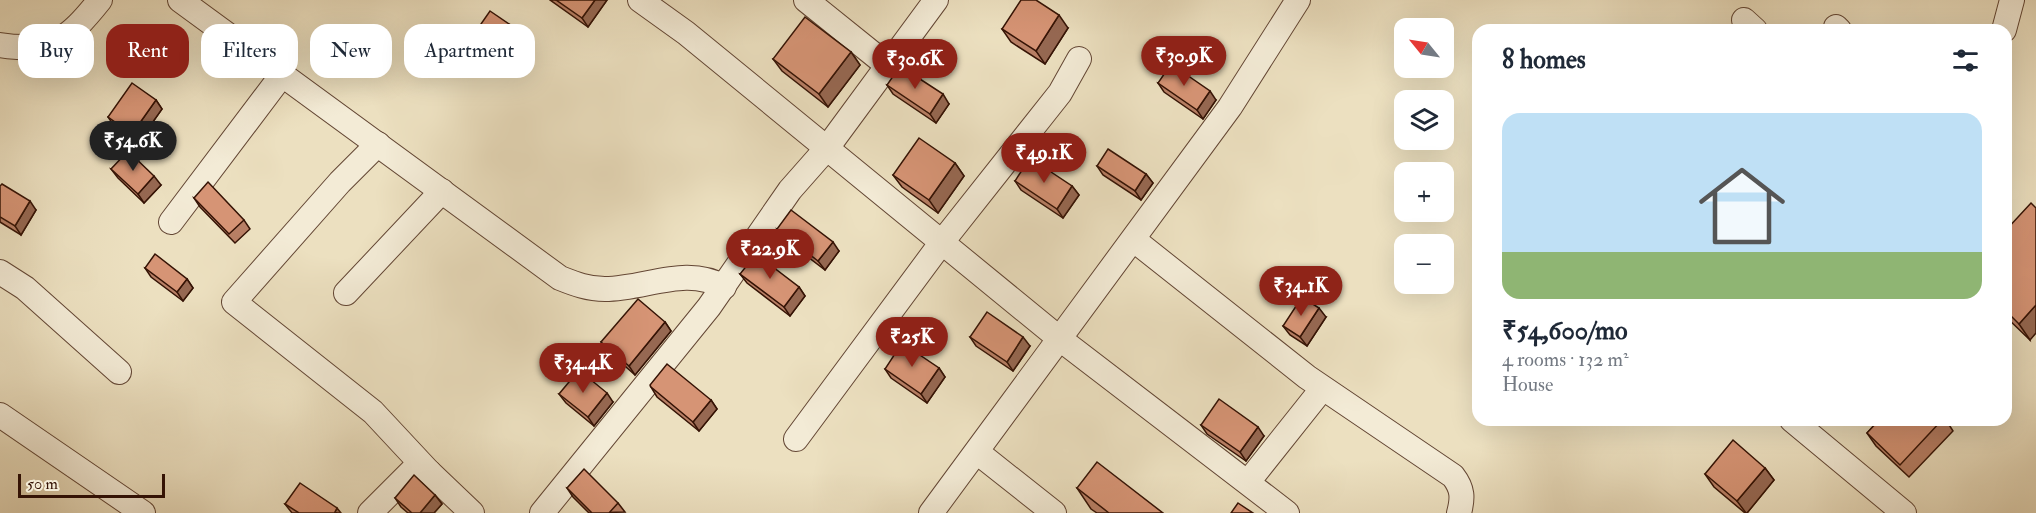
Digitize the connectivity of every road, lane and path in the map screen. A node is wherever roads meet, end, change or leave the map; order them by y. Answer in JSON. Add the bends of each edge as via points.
{"nodes":[{"id":1,"x":100,"y":0,"type":"edge"},
{"id":2,"x":180,"y":0,"type":"edge"},
{"id":3,"x":640,"y":0,"type":"edge"},
{"id":4,"x":806,"y":0,"type":"edge"},
{"id":5,"x":936,"y":0,"type":"edge"},
{"id":6,"x":1298,"y":0,"type":"edge"},
{"id":7,"x":2012,"y":0,"type":"edge"},
{"id":8,"x":213,"y":24,"type":"edge"},
{"id":9,"x":2006,"y":24,"type":"edge"},
{"id":10,"x":0,"y":45,"type":"edge"},
{"id":11,"x":1079,"y":60,"type":"dead end"},
{"id":12,"x":888,"y":66,"type":"junction"},
{"id":13,"x":280,"y":78,"type":"edge"},
{"id":14,"x":286,"y":78,"type":"edge"},
{"id":15,"x":378,"y":144,"type":"junction"},
{"id":16,"x":826,"y":148,"type":"junction"},
{"id":17,"x":442,"y":191,"type":"junction"},
{"id":18,"x":171,"y":222,"type":"dead end"},
{"id":19,"x":1134,"y":240,"type":"junction"},
{"id":20,"x":942,"y":242,"type":"junction"},
{"id":21,"x":0,"y":272,"type":"edge"},
{"id":22,"x":724,"y":287,"type":"junction"},
{"id":23,"x":346,"y":293,"type":"dead end"},
{"id":24,"x":1060,"y":339,"type":"junction"},
{"id":25,"x":119,"y":372,"type":"dead end"},
{"id":26,"x":1322,"y":389,"type":"junction"},
{"id":27,"x":0,"y":415,"type":"edge"},
{"id":28,"x":1799,"y":426,"type":"edge"},
{"id":29,"x":795,"y":439,"type":"dead end"},
{"id":30,"x":977,"y":452,"type":"junction"},
{"id":31,"x":429,"y":472,"type":"junction"},
{"id":32,"x":1248,"y":482,"type":"junction"},
{"id":33,"x":143,"y":513,"type":"edge"},
{"id":34,"x":369,"y":513,"type":"edge"},
{"id":35,"x":472,"y":513,"type":"edge"},
{"id":36,"x":542,"y":513,"type":"edge"},
{"id":37,"x":931,"y":513,"type":"edge"},
{"id":38,"x":1054,"y":513,"type":"edge"},
{"id":39,"x":1287,"y":513,"type":"edge"},
{"id":40,"x":1459,"y":513,"type":"edge"},
{"id":41,"x":1904,"y":513,"type":"edge"}],
"edges":[{"from":1,"to":10,"type":"street","via":[[63,39],[26,49]]},
{"from":2,"to":8,"type":"street"},
{"from":3,"to":16,"type":"street"},
{"from":4,"to":12,"type":"street"},
{"from":5,"to":12,"type":"street"},
{"from":6,"to":19,"type":"street","via":[[1230,107]]},
{"from":7,"to":9,"type":"street"},
{"from":11,"to":20,"type":"street","via":[[1060,93]]},
{"from":12,"to":16,"type":"street"},
{"from":13,"to":18,"type":"street"},
{"from":14,"to":15,"type":"street"},
{"from":15,"to":17,"type":"street"},
{"from":15,"to":31,"type":"street","via":[[234,302],[373,412]]},
{"from":16,"to":20,"type":"street"},
{"from":16,"to":22,"type":"street","via":[[790,190]]},
{"from":17,"to":22,"type":"street","via":[[533,260],[584,288],[607,289],[693,277],[713,280]]},
{"from":17,"to":23,"type":"street"},
{"from":19,"to":24,"type":"street"},
{"from":19,"to":26,"type":"street"},
{"from":20,"to":24,"type":"street"},
{"from":20,"to":29,"type":"street"},
{"from":21,"to":25,"type":"street","via":[[25,288]]},
{"from":22,"to":36,"type":"street"},
{"from":24,"to":30,"type":"street"},
{"from":24,"to":32,"type":"street"},
{"from":26,"to":32,"type":"street"},
{"from":26,"to":40,"type":"street","via":[[1453,476],[1462,491]]},
{"from":27,"to":33,"type":"street"},
{"from":28,"to":41,"type":"street"},
{"from":30,"to":37,"type":"street"},
{"from":30,"to":38,"type":"street"},
{"from":31,"to":34,"type":"street","via":[[413,470]]},
{"from":31,"to":35,"type":"street"},
{"from":32,"to":39,"type":"street"}]}
